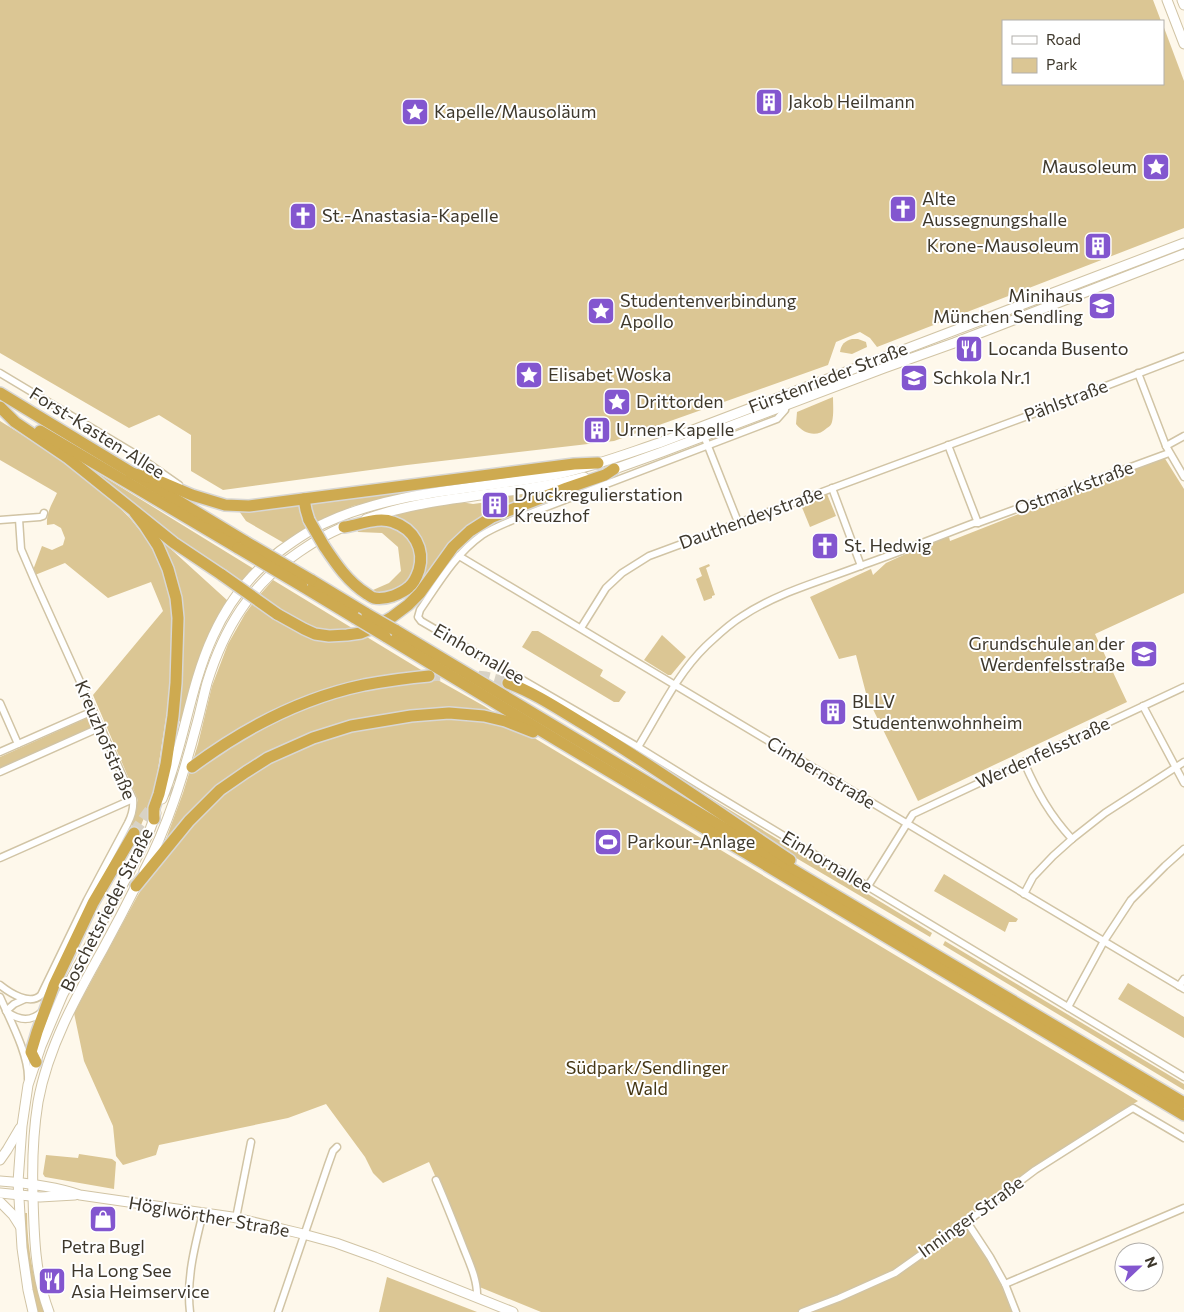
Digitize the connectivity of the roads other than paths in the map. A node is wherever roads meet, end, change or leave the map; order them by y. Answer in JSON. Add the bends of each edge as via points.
{"nodes":[{"id":1,"x":1167,"y":0,"type":"edge"},
{"id":2,"x":1182,"y":0,"type":"edge"},
{"id":3,"x":1184,"y":5,"type":"edge"},
{"id":4,"x":1184,"y":44,"type":"edge"},
{"id":5,"x":1184,"y":243,"type":"edge"},
{"id":6,"x":1184,"y":254,"type":"edge"},
{"id":7,"x":1184,"y":356,"type":"edge"},
{"id":8,"x":880,"y":358,"type":"junction"},
{"id":9,"x":884,"y":368,"type":"junction"},
{"id":10,"x":0,"y":373,"type":"edge"},
{"id":11,"x":1138,"y":373,"type":"junction"},
{"id":12,"x":0,"y":393,"type":"edge"},
{"id":13,"x":786,"y":405,"type":"junction"},
{"id":14,"x":0,"y":407,"type":"edge"},
{"id":15,"x":704,"y":436,"type":"junction"},
{"id":16,"x":1184,"y":436,"type":"edge"},
{"id":17,"x":707,"y":445,"type":"junction"},
{"id":18,"x":948,"y":445,"type":"junction"},
{"id":19,"x":1166,"y":446,"type":"junction"},
{"id":20,"x":1169,"y":453,"type":"junction"},
{"id":21,"x":598,"y":463,"type":"junction"},
{"id":22,"x":132,"y":473,"type":"junction"},
{"id":23,"x":615,"y":475,"type":"junction"},
{"id":24,"x":1184,"y":477,"type":"edge"},
{"id":25,"x":832,"y":488,"type":"junction"},
{"id":26,"x":192,"y":495,"type":"junction"},
{"id":27,"x":304,"y":499,"type":"junction"},
{"id":28,"x":44,"y":513,"type":"dead end"},
{"id":29,"x":135,"y":513,"type":"junction"},
{"id":30,"x":19,"y":519,"type":"junction"},
{"id":31,"x":0,"y":520,"type":"edge"},
{"id":32,"x":738,"y":522,"type":"junction"},
{"id":33,"x":978,"y":523,"type":"junction"},
{"id":34,"x":344,"y":527,"type":"junction"},
{"id":35,"x":294,"y":541,"type":"joint"},
{"id":36,"x":242,"y":545,"type":"junction"},
{"id":37,"x":305,"y":548,"type":"joint"},
{"id":38,"x":458,"y":556,"type":"junction"},
{"id":39,"x":861,"y":566,"type":"junction"},
{"id":40,"x":307,"y":583,"type":"junction"},
{"id":41,"x":418,"y":617,"type":"joint"},
{"id":42,"x":581,"y":628,"type":"junction"},
{"id":43,"x":390,"y":633,"type":"junction"},
{"id":44,"x":429,"y":676,"type":"tunnel mouth"},
{"id":45,"x":508,"y":683,"type":"tunnel mouth"},
{"id":46,"x":675,"y":686,"type":"junction"},
{"id":47,"x":1184,"y":687,"type":"edge"},
{"id":48,"x":0,"y":703,"type":"edge"},
{"id":49,"x":1143,"y":706,"type":"junction"},
{"id":50,"x":94,"y":711,"type":"junction"},
{"id":51,"x":101,"y":727,"type":"junction"},
{"id":52,"x":560,"y":742,"type":"junction"},
{"id":53,"x":18,"y":744,"type":"junction"},
{"id":54,"x":638,"y":747,"type":"junction"},
{"id":55,"x":0,"y":752,"type":"edge"},
{"id":56,"x":1024,"y":762,"type":"junction"},
{"id":57,"x":1184,"y":762,"type":"edge"},
{"id":58,"x":192,"y":767,"type":"tunnel mouth"},
{"id":59,"x":1175,"y":767,"type":"junction"},
{"id":60,"x":0,"y":772,"type":"edge"},
{"id":61,"x":1184,"y":783,"type":"edge"},
{"id":62,"x":133,"y":799,"type":"junction"},
{"id":63,"x":154,"y":819,"type":"junction"},
{"id":64,"x":906,"y":824,"type":"junction"},
{"id":65,"x":134,"y":833,"type":"tunnel mouth"},
{"id":66,"x":1072,"y":839,"type":"junction"},
{"id":67,"x":1184,"y":849,"type":"edge"},
{"id":68,"x":0,"y":858,"type":"edge"},
{"id":69,"x":810,"y":880,"type":"junction"},
{"id":70,"x":136,"y":886,"type":"junction"},
{"id":71,"x":868,"y":886,"type":"junction"},
{"id":72,"x":1024,"y":894,"type":"junction"},
{"id":73,"x":1104,"y":941,"type":"junction"},
{"id":74,"x":1184,"y":979,"type":"edge"},
{"id":75,"x":0,"y":985,"type":"edge"},
{"id":76,"x":1181,"y":988,"type":"edge"},
{"id":77,"x":0,"y":997,"type":"edge"},
{"id":78,"x":25,"y":999,"type":"junction"},
{"id":79,"x":47,"y":1006,"type":"junction"},
{"id":80,"x":1068,"y":1007,"type":"junction"},
{"id":81,"x":6,"y":1011,"type":"junction"},
{"id":82,"x":36,"y":1062,"type":"junction"},
{"id":83,"x":1184,"y":1077,"type":"edge"},
{"id":84,"x":28,"y":1085,"type":"junction"},
{"id":85,"x":1184,"y":1103,"type":"edge"},
{"id":86,"x":1184,"y":1115,"type":"edge"},
{"id":87,"x":22,"y":1126,"type":"junction"},
{"id":88,"x":1184,"y":1138,"type":"edge"},
{"id":89,"x":251,"y":1142,"type":"dead end"},
{"id":90,"x":337,"y":1147,"type":"dead end"},
{"id":91,"x":0,"y":1160,"type":"edge"},
{"id":92,"x":436,"y":1180,"type":"dead end"},
{"id":93,"x":0,"y":1181,"type":"edge"},
{"id":94,"x":18,"y":1182,"type":"junction"},
{"id":95,"x":32,"y":1184,"type":"junction"},
{"id":96,"x":0,"y":1193,"type":"edge"},
{"id":97,"x":19,"y":1195,"type":"junction"},
{"id":98,"x":80,"y":1195,"type":"junction"},
{"id":99,"x":33,"y":1196,"type":"junction"},
{"id":100,"x":0,"y":1202,"type":"edge"},
{"id":101,"x":1184,"y":1208,"type":"edge"},
{"id":102,"x":203,"y":1213,"type":"junction"},
{"id":103,"x":236,"y":1218,"type":"junction"},
{"id":104,"x":967,"y":1222,"type":"junction"},
{"id":105,"x":21,"y":1228,"type":"junction"},
{"id":106,"x":304,"y":1234,"type":"junction"},
{"id":107,"x":1005,"y":1284,"type":"junction"},
{"id":108,"x":477,"y":1298,"type":"junction"},
{"id":109,"x":34,"y":1312,"type":"edge"},
{"id":110,"x":49,"y":1312,"type":"edge"},
{"id":111,"x":190,"y":1312,"type":"edge"},
{"id":112,"x":278,"y":1312,"type":"edge"},
{"id":113,"x":513,"y":1312,"type":"edge"},
{"id":114,"x":802,"y":1312,"type":"edge"},
{"id":115,"x":1016,"y":1312,"type":"edge"}],
"edges":[{"from":1,"to":4,"type":"main road"},
{"from":2,"to":3,"type":"main road"},
{"from":5,"to":8,"type":"main road","name":"Fürstenrieder Straße"},
{"from":6,"to":9,"type":"main road","name":"Fürstenrieder Straße"},
{"from":7,"to":11,"type":"street","name":"Pählstraße"},
{"from":8,"to":9,"type":"main road"},
{"from":8,"to":21,"type":"main road","name":"Fürstenrieder Straße","via":[[659,443]]},
{"from":9,"to":13,"type":"main road","name":"Fürstenrieder Straße"},
{"from":10,"to":26,"type":"street","name":"Forst-Kasten-Allee","via":[[132,452]]},
{"from":11,"to":18,"type":"street","name":"Pählstraße"},
{"from":11,"to":19,"type":"street"},
{"from":12,"to":22,"type":"highway"},
{"from":13,"to":15,"type":"main road","name":"Fürstenrieder Straße"},
{"from":13,"to":17,"type":"street","name":"Fürstenrieder Straße","via":[[777,420]]},
{"from":14,"to":29,"type":"highway","via":[[15,422],[68,458]]},
{"from":14,"to":36,"type":"highway"},
{"from":15,"to":17,"type":"street"},
{"from":15,"to":23,"type":"main road","name":"Fürstenrieder Straße"},
{"from":16,"to":19,"type":"street"},
{"from":17,"to":23,"type":"street","name":"Fürstenrieder Straße"},
{"from":17,"to":32,"type":"street"},
{"from":18,"to":25,"type":"street","name":"Dauthendeystraße"},
{"from":18,"to":33,"type":"street"},
{"from":19,"to":20,"type":"street"},
{"from":20,"to":24,"type":"street"},
{"from":20,"to":33,"type":"street","name":"Ostmarkstraße"},
{"from":21,"to":27,"type":"highway"},
{"from":21,"to":35,"type":"main road","name":"Fürstenrieder Straße","via":[[558,474],[381,503],[324,523]]},
{"from":22,"to":26,"type":"highway"},
{"from":22,"to":36,"type":"highway"},
{"from":23,"to":29,"type":"highway","bridge":true,"via":[[605,475],[492,517],[453,547],[408,605],[373,628],[347,635],[316,634],[277,614]]},
{"from":23,"to":34,"type":"main road","name":"Fürstenrieder Straße","via":[[423,504],[383,513]]},
{"from":23,"to":38,"type":"street","name":"Fürstenrieder Straße","via":[[493,529]]},
{"from":25,"to":32,"type":"street","name":"Dauthendeystraße"},
{"from":25,"to":39,"type":"street"},
{"from":26,"to":27,"type":"highway","via":[[225,506]]},
{"from":27,"to":34,"type":"highway","bridge":true,"via":[[309,520],[324,546],[358,588],[374,598],[388,598],[410,586],[417,577],[421,554],[417,542],[407,530],[393,522],[378,519]]},
{"from":28,"to":30,"type":"street","via":[[40,517]]},
{"from":29,"to":63,"type":"highway","via":[[158,546],[168,569],[178,618],[173,716]]},
{"from":30,"to":31,"type":"street"},
{"from":30,"to":50,"type":"street","name":"Kreuzhofstraße","via":[[21,548]]},
{"from":32,"to":42,"type":"street","name":"Dauthendeystraße","via":[[648,556],[622,573],[606,588]]},
{"from":33,"to":39,"type":"street","name":"Ostmarkstraße"},
{"from":34,"to":37,"type":"main road","name":"Fürstenrieder Straße"},
{"from":35,"to":63,"type":"main road","name":"Boschetsrieder Straße","via":[[243,586],[212,636]]},
{"from":36,"to":40,"type":"highway","bridge":true},
{"from":37,"to":70,"type":"main road","name":"Boschetsrieder Straße","via":[[282,563],[251,594],[222,641],[178,789]]},
{"from":38,"to":41,"type":"street","name":"Fürstenrieder Straße"},
{"from":38,"to":42,"type":"street","name":"Cimbernstraße"},
{"from":39,"to":46,"type":"street","name":"Ostmarkstraße","via":[[783,595],[740,617],[705,647]]},
{"from":40,"to":43,"type":"highway","bridge":true,"via":[[367,614]]},
{"from":40,"to":43,"type":"highway","bridge":true,"via":[[355,618]]},
{"from":41,"to":54,"type":"street","name":"Einhornallee"},
{"from":42,"to":46,"type":"street","name":"Cimbernstraße"},
{"from":43,"to":52,"type":"highway"},
{"from":43,"to":69,"type":"highway"},
{"from":44,"to":58,"type":"highway","via":[[363,686],[284,711],[232,739]]},
{"from":45,"to":69,"type":"highway","via":[[542,699],[616,744],[800,866]]},
{"from":46,"to":54,"type":"street","name":"Ostmarkstraße"},
{"from":46,"to":64,"type":"street","name":"Cimbernstraße"},
{"from":47,"to":49,"type":"street","name":"Werdenfelsstraße"},
{"from":48,"to":53,"type":"street"},
{"from":49,"to":56,"type":"street","name":"Werdenfelsstraße"},
{"from":49,"to":59,"type":"street"},
{"from":50,"to":51,"type":"street","name":"Kreuzhofstraße"},
{"from":50,"to":53,"type":"street"},
{"from":51,"to":60,"type":"street"},
{"from":51,"to":62,"type":"street","name":"Kreuzhofstraße"},
{"from":52,"to":70,"type":"highway","via":[[505,721],[450,713],[351,726],[313,738],[268,758],[220,790],[189,821]]},
{"from":52,"to":86,"type":"highway"},
{"from":53,"to":55,"type":"street"},
{"from":54,"to":71,"type":"street","name":"Einhornallee"},
{"from":56,"to":64,"type":"street","name":"Werdenfelsstraße","via":[[914,814]]},
{"from":56,"to":66,"type":"street","via":[[1047,808]]},
{"from":57,"to":59,"type":"street"},
{"from":59,"to":61,"type":"street"},
{"from":59,"to":66,"type":"street"},
{"from":62,"to":68,"type":"street"},
{"from":62,"to":78,"type":"street","name":"Kreuzhofstraße","via":[[132,813],[44,990],[35,999]]},
{"from":63,"to":82,"type":"main road","name":"Boschetsrieder Straße","via":[[130,871],[63,994]]},
{"from":64,"to":71,"type":"street","name":"Werdenfelsstraße"},
{"from":64,"to":72,"type":"street","name":"Cimbernstraße"},
{"from":65,"to":79,"type":"highway","via":[[93,903]]},
{"from":66,"to":72,"type":"street","via":[[1034,877]]},
{"from":67,"to":73,"type":"street","via":[[1131,900]]},
{"from":69,"to":85,"type":"highway"},
{"from":70,"to":95,"type":"main road","name":"Boschetsrieder Straße","via":[[62,1027],[50,1060],[38,1102]]},
{"from":71,"to":80,"type":"street","name":"Einhornallee"},
{"from":72,"to":73,"type":"street","name":"Cimbernstraße"},
{"from":73,"to":76,"type":"street","name":"Cimbernstraße"},
{"from":73,"to":80,"type":"street"},
{"from":74,"to":76,"type":"street"},
{"from":75,"to":78,"type":"street"},
{"from":77,"to":81,"type":"street"},
{"from":78,"to":81,"type":"street","name":"Kreuzhofstraße"},
{"from":79,"to":81,"type":"street","via":[[28,1019],[16,1018]]},
{"from":79,"to":82,"type":"highway","via":[[31,1052]]},
{"from":80,"to":83,"type":"street","name":"Einhornallee"},
{"from":81,"to":84,"type":"street","via":[[25,1057]]},
{"from":82,"to":84,"type":"main road","name":"Boschetsrieder Straße"},
{"from":84,"to":87,"type":"main road","name":"Boschetsrieder Straße"},
{"from":87,"to":91,"type":"main road"},
{"from":87,"to":94,"type":"main road","name":"Boschetsrieder Straße"},
{"from":88,"to":104,"type":"street","name":"Inninger Straße","via":[[1134,1108],[1035,1170]]},
{"from":89,"to":103,"type":"street"},
{"from":90,"to":106,"type":"street"},
{"from":92,"to":108,"type":"street","via":[[471,1269],[478,1290]]},
{"from":93,"to":94,"type":"main road","name":"Höglwörther Straße"},
{"from":94,"to":95,"type":"main road","name":"Höglwörther Straße"},
{"from":94,"to":97,"type":"main road","name":"Boschetsrieder Straße"},
{"from":95,"to":98,"type":"main road","name":"Höglwörther Straße"},
{"from":95,"to":99,"type":"main road","name":"Boschetsrieder Straße"},
{"from":96,"to":97,"type":"main road","name":"Höglwörther Straße"},
{"from":97,"to":99,"type":"main road","name":"Höglwörther Straße"},
{"from":97,"to":105,"type":"main road","name":"Boschetsrieder Straße"},
{"from":98,"to":99,"type":"main road","name":"Höglwörther Straße"},
{"from":98,"to":102,"type":"main road","name":"Höglwörther Straße"},
{"from":99,"to":110,"type":"main road","name":"Boschetsrieder Straße","via":[[36,1262]]},
{"from":100,"to":105,"type":"main road"},
{"from":101,"to":107,"type":"street"},
{"from":102,"to":103,"type":"main road","name":"Höglwörther Straße"},
{"from":102,"to":111,"type":"street","via":[[188,1290]]},
{"from":103,"to":106,"type":"main road","name":"Höglwörther Straße"},
{"from":104,"to":107,"type":"street"},
{"from":104,"to":114,"type":"street","name":"Inninger Straße","via":[[895,1273]]},
{"from":105,"to":109,"type":"main road","name":"Boschetsrieder Straße"},
{"from":106,"to":108,"type":"main road","name":"Höglwörther Straße","via":[[374,1257]]},
{"from":106,"to":112,"type":"street"},
{"from":107,"to":115,"type":"street"},
{"from":108,"to":113,"type":"main road","name":"Höglwörther Straße"}]}
